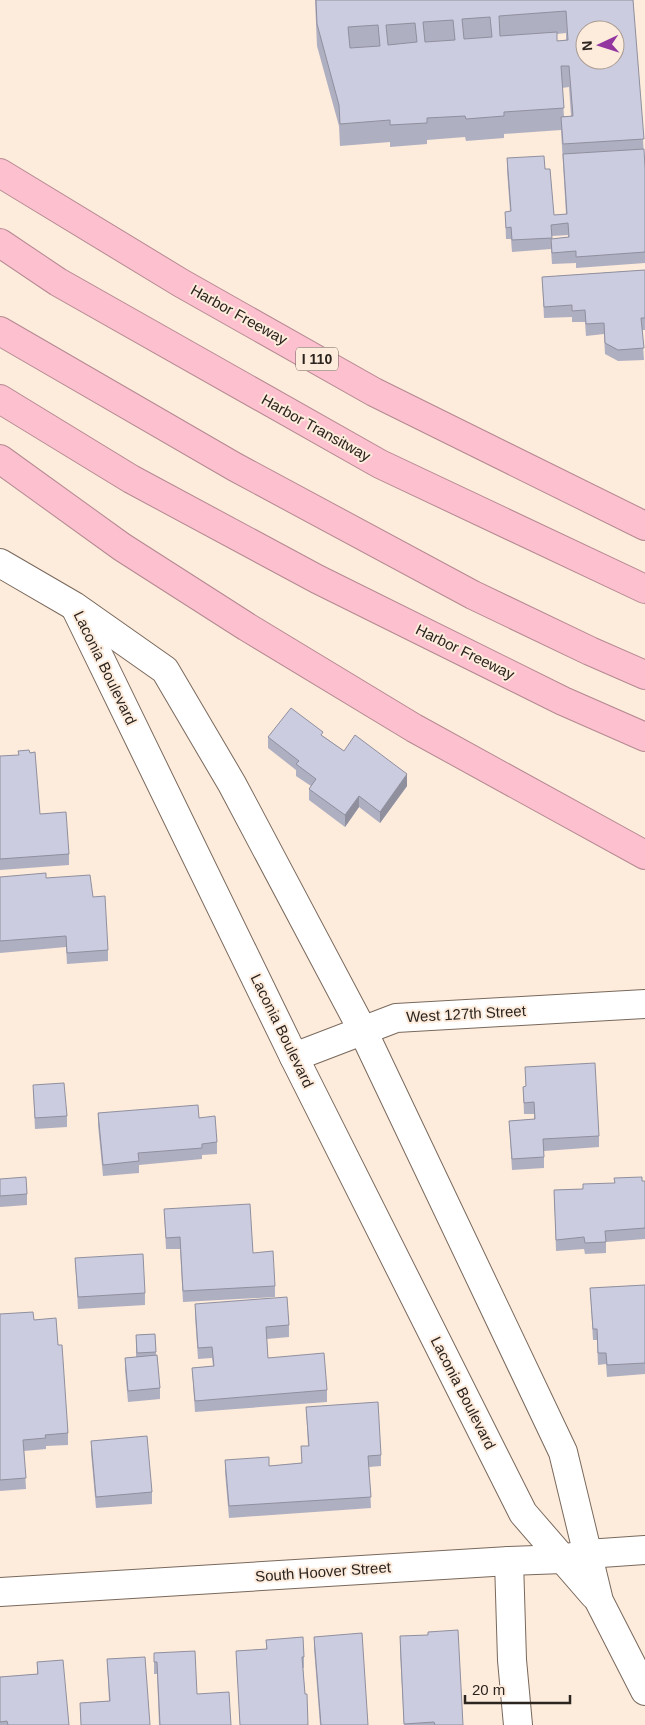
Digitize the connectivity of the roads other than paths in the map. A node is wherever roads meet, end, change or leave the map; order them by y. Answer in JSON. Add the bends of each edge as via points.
{"nodes":[{"id":1,"x":0,"y":173,"type":"edge"},
{"id":2,"x":0,"y":242,"type":"edge"},
{"id":3,"x":0,"y":331,"type":"edge"},
{"id":4,"x":0,"y":399,"type":"edge"},
{"id":5,"x":0,"y":460,"type":"edge"},
{"id":6,"x":645,"y":526,"type":"edge"},
{"id":7,"x":0,"y":563,"type":"edge"},
{"id":8,"x":645,"y":589,"type":"edge"},
{"id":9,"x":74,"y":606,"type":"junction"},
{"id":10,"x":645,"y":675,"type":"edge"},
{"id":11,"x":645,"y":737,"type":"edge"},
{"id":12,"x":645,"y":855,"type":"edge"},
{"id":13,"x":645,"y":1004,"type":"edge"},
{"id":14,"x":363,"y":1031,"type":"junction"},
{"id":15,"x":294,"y":1057,"type":"junction"},
{"id":16,"x":645,"y":1550,"type":"edge"},
{"id":17,"x":575,"y":1557,"type":"junction"},
{"id":18,"x":509,"y":1561,"type":"junction"},
{"id":19,"x":0,"y":1592,"type":"edge"},
{"id":20,"x":645,"y":1691,"type":"edge"},
{"id":21,"x":518,"y":1725,"type":"edge"}],
"edges":[{"from":1,"to":6,"type":"highway","name":"Harbor Freeway","number":"I 110","via":[[181,283],[374,392]]},
{"from":2,"to":8,"type":"highway","name":"Harbor Transitway","via":[[58,282],[380,464]]},
{"from":3,"to":10,"type":"highway","via":[[235,467],[473,595]]},
{"from":4,"to":11,"type":"highway","name":"Harbor Freeway","via":[[131,479],[318,579],[563,701]]},
{"from":5,"to":12,"type":"highway","via":[[122,547],[247,627],[414,728]]},
{"from":7,"to":9,"type":"street"},
{"from":9,"to":14,"type":"street","name":"Laconia Boulevard","via":[[165,670],[232,784]]},
{"from":9,"to":15,"type":"street","name":"Laconia Boulevard"},
{"from":13,"to":14,"type":"street","name":"West 127th Street","via":[[396,1018]]},
{"from":14,"to":15,"type":"street","name":"West 127th Street"},
{"from":14,"to":17,"type":"street","name":"Laconia Boulevard","via":[[563,1452]]},
{"from":15,"to":17,"type":"street","name":"Laconia Boulevard","via":[[523,1513]]},
{"from":16,"to":17,"type":"street","name":"South Hoover Street"},
{"from":17,"to":18,"type":"street","name":"South Hoover Street"},
{"from":17,"to":20,"type":"street","name":"Laconia Boulevard"},
{"from":18,"to":19,"type":"street","name":"South Hoover Street"},
{"from":18,"to":21,"type":"street"}]}
